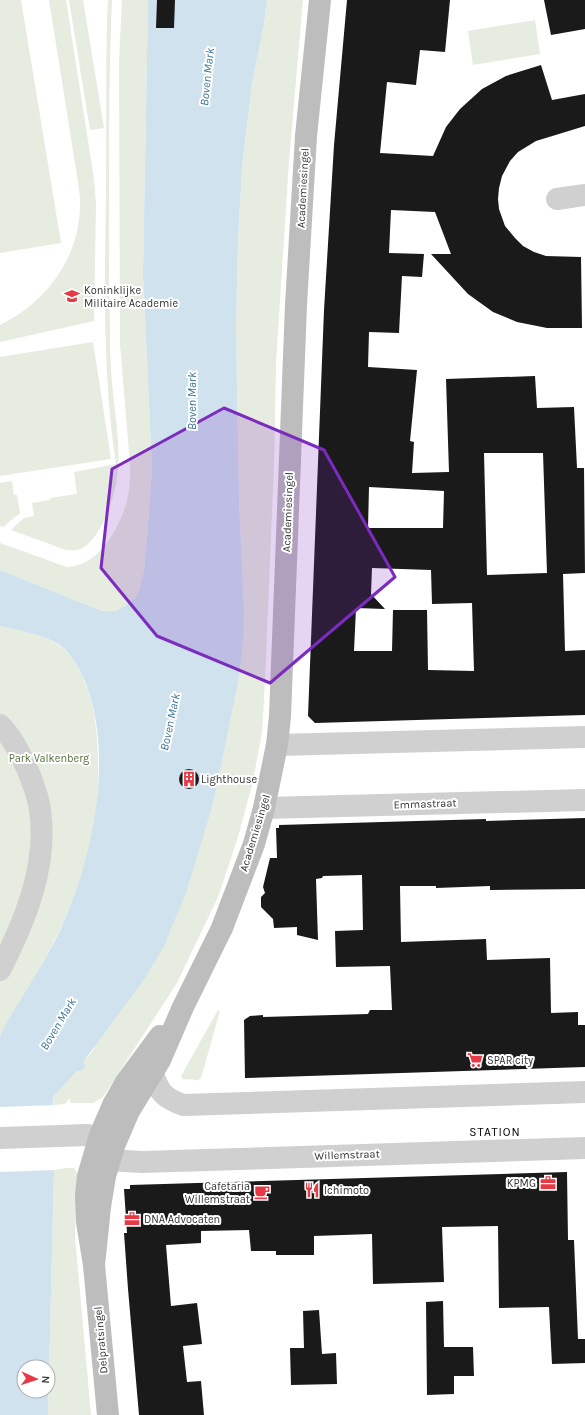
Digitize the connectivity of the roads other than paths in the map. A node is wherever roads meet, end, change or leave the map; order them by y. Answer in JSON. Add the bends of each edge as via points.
{"nodes":[{"id":1,"x":320,"y":0,"type":"edge"},
{"id":2,"x":585,"y":195,"type":"edge"},
{"id":3,"x":557,"y":199,"type":"dead end"},
{"id":4,"x":0,"y":725,"type":"edge"},
{"id":5,"x":585,"y":737,"type":"edge"},
{"id":6,"x":277,"y":745,"type":"junction"},
{"id":7,"x":585,"y":800,"type":"edge"},
{"id":8,"x":264,"y":808,"type":"junction"},
{"id":9,"x":0,"y":970,"type":"edge"},
{"id":10,"x":183,"y":1007,"type":"junction"},
{"id":11,"x":153,"y":1072,"type":"junction"},
{"id":12,"x":585,"y":1092,"type":"edge"},
{"id":13,"x":94,"y":1135,"type":"junction"},
{"id":14,"x":0,"y":1138,"type":"edge"},
{"id":15,"x":585,"y":1148,"type":"edge"},
{"id":16,"x":109,"y":1160,"type":"junction"},
{"id":17,"x":94,"y":1265,"type":"junction"},
{"id":18,"x":108,"y":1415,"type":"edge"}],
"edges":[{"from":1,"to":6,"type":"street","name":"Academiesingel","via":[[306,136],[296,297]]},
{"from":2,"to":3,"type":"street"},
{"from":4,"to":9,"type":"street","via":[[16,746],[30,775],[40,809],[41,828],[39,867],[33,890],[25,917]]},
{"from":5,"to":6,"type":"street"},
{"from":6,"to":8,"type":"street","name":"Academiesingel"},
{"from":7,"to":8,"type":"street","name":"Emmastraat"},
{"from":8,"to":10,"type":"street","name":"Academiesingel","via":[[254,844],[222,928]]},
{"from":10,"to":11,"type":"street","name":"Academiesingel"},
{"from":10,"to":13,"type":"street","name":"Academiesingel","via":[[126,1082]]},
{"from":11,"to":12,"type":"street","via":[[161,1092],[172,1101],[183,1105]]},
{"from":11,"to":13,"type":"street","name":"Academiesingel","via":[[129,1111]]},
{"from":13,"to":14,"type":"street"},
{"from":13,"to":16,"type":"street","name":"Delpratsingel"},
{"from":13,"to":17,"type":"street","name":"Delpratsingel","via":[[86,1195],[87,1222]]},
{"from":15,"to":16,"type":"street","name":"Willemstraat","via":[[142,1162]]},
{"from":16,"to":17,"type":"street","name":"Delpratsingel","via":[[100,1207]]},
{"from":17,"to":18,"type":"street","name":"Delpratsingel"}]}
